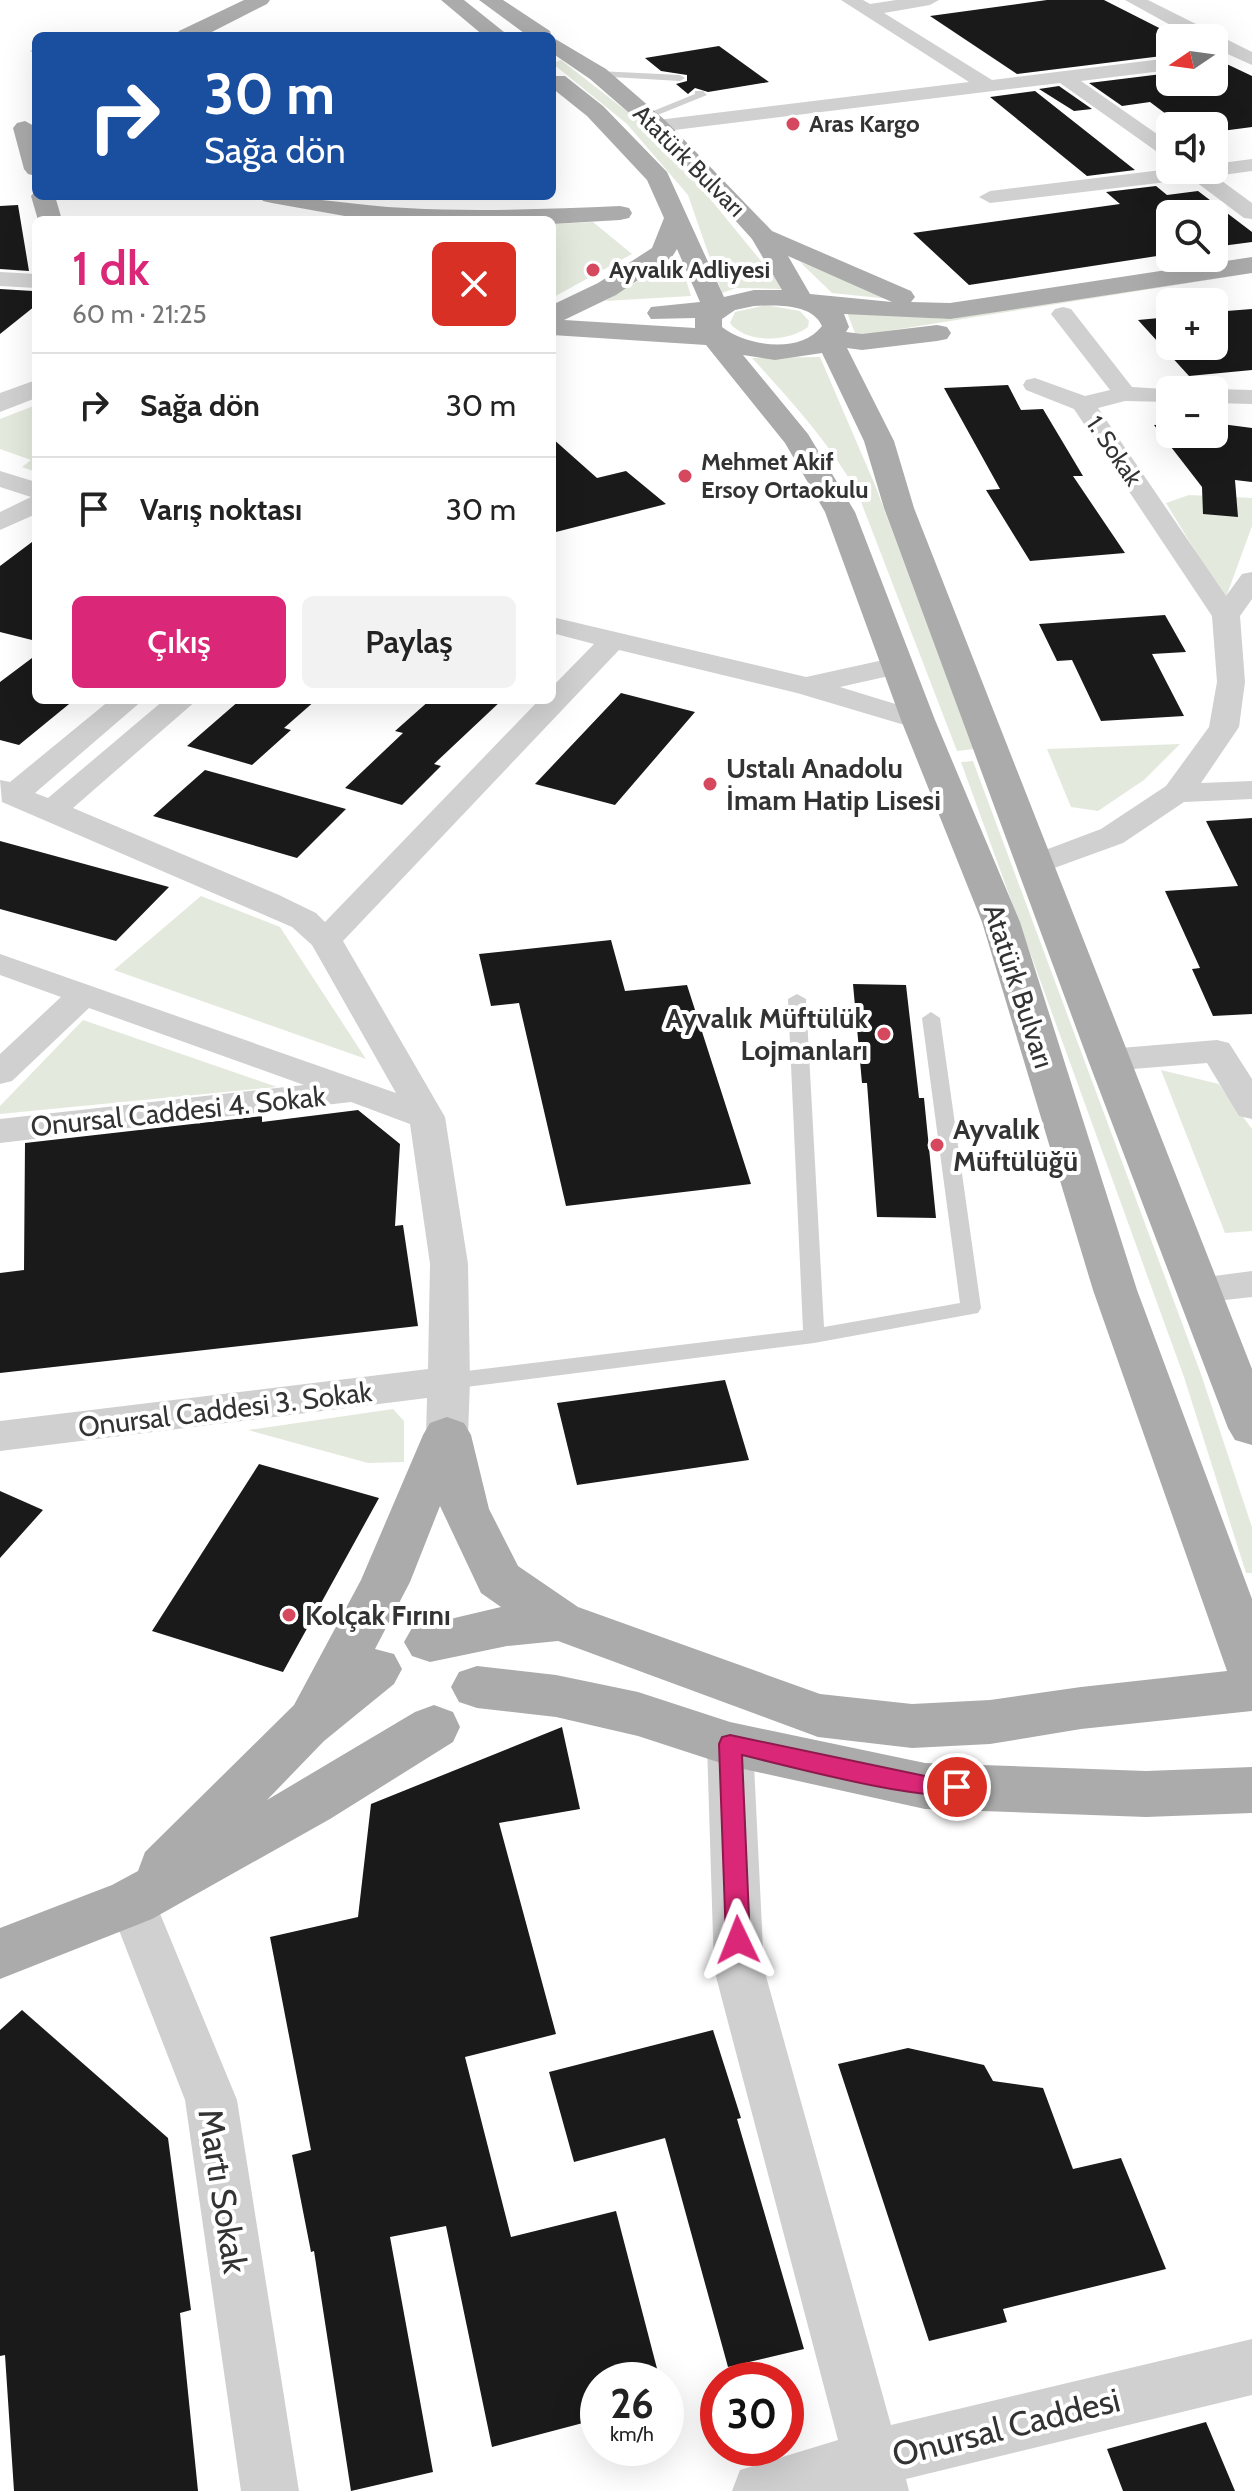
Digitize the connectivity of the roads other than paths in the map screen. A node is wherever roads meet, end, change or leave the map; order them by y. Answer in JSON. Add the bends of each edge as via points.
{"nodes":[{"id":1,"x":260,"y":0,"type":"edge"},
{"id":2,"x":451,"y":0,"type":"edge"},
{"id":3,"x":489,"y":0,"type":"edge"},
{"id":4,"x":850,"y":0,"type":"edge"},
{"id":5,"x":930,"y":0,"type":"edge"},
{"id":6,"x":1134,"y":0,"type":"edge"},
{"id":7,"x":868,"y":10,"type":"junction"},
{"id":8,"x":1181,"y":24,"type":"edge"},
{"id":9,"x":195,"y":32,"type":"edge"},
{"id":10,"x":493,"y":32,"type":"edge"},
{"id":11,"x":536,"y":32,"type":"edge"},
{"id":12,"x":556,"y":46,"type":"edge"},
{"id":13,"x":1228,"y":47,"type":"edge"},
{"id":14,"x":1249,"y":56,"type":"edge"},
{"id":15,"x":1228,"y":58,"type":"edge"},
{"id":16,"x":1156,"y":66,"type":"edge"},
{"id":17,"x":598,"y":74,"type":"junction"},
{"id":18,"x":680,"y":78,"type":"dead end"},
{"id":19,"x":1065,"y":78,"type":"junction"},
{"id":20,"x":556,"y":80,"type":"edge"},
{"id":21,"x":990,"y":87,"type":"junction"},
{"id":22,"x":699,"y":93,"type":"dead end"},
{"id":23,"x":22,"y":120,"type":"edge"},
{"id":24,"x":652,"y":121,"type":"junction"},
{"id":25,"x":1156,"y":142,"type":"edge"},
{"id":26,"x":1252,"y":148,"type":"edge"},
{"id":27,"x":1228,"y":151,"type":"edge"},
{"id":28,"x":32,"y":155,"type":"edge"},
{"id":29,"x":1156,"y":161,"type":"edge"},
{"id":30,"x":1252,"y":165,"type":"edge"},
{"id":31,"x":1228,"y":168,"type":"edge"},
{"id":32,"x":1156,"y":176,"type":"edge"},
{"id":33,"x":972,"y":182,"type":"dead end"},
{"id":34,"x":1220,"y":184,"type":"edge"},
{"id":35,"x":990,"y":197,"type":"dead end"},
{"id":36,"x":288,"y":200,"type":"edge"},
{"id":37,"x":319,"y":208,"type":"junction"},
{"id":38,"x":620,"y":213,"type":"dead end"},
{"id":39,"x":1252,"y":213,"type":"edge"},
{"id":40,"x":304,"y":216,"type":"edge"},
{"id":41,"x":383,"y":216,"type":"edge"},
{"id":42,"x":536,"y":216,"type":"edge"},
{"id":43,"x":675,"y":220,"type":"junction"},
{"id":44,"x":763,"y":236,"type":"junction"},
{"id":45,"x":1252,"y":265,"type":"edge"},
{"id":46,"x":0,"y":279,"type":"edge"},
{"id":47,"x":32,"y":281,"type":"edge"},
{"id":48,"x":1252,"y":287,"type":"edge"},
{"id":49,"x":801,"y":301,"type":"junction"},
{"id":50,"x":950,"y":311,"type":"junction"},
{"id":51,"x":1063,"y":314,"type":"junction"},
{"id":52,"x":556,"y":315,"type":"edge"},
{"id":53,"x":556,"y":317,"type":"edge"},
{"id":54,"x":1011,"y":322,"type":"junction"},
{"id":55,"x":715,"y":323,"type":"junction"},
{"id":56,"x":556,"y":328,"type":"edge"},
{"id":57,"x":556,"y":329,"type":"edge"},
{"id":58,"x":828,"y":338,"type":"junction"},
{"id":59,"x":1035,"y":385,"type":"dead end"},
{"id":60,"x":32,"y":390,"type":"edge"},
{"id":61,"x":1125,"y":394,"type":"junction"},
{"id":62,"x":1156,"y":395,"type":"edge"},
{"id":63,"x":1228,"y":396,"type":"edge"},
{"id":64,"x":1252,"y":397,"type":"edge"},
{"id":65,"x":0,"y":403,"type":"edge"},
{"id":66,"x":771,"y":404,"type":"junction"},
{"id":67,"x":1083,"y":404,"type":"junction"},
{"id":68,"x":879,"y":441,"type":"junction"},
{"id":69,"x":0,"y":479,"type":"edge"},
{"id":70,"x":32,"y":490,"type":"edge"},
{"id":71,"x":32,"y":506,"type":"edge"},
{"id":72,"x":0,"y":522,"type":"edge"},
{"id":73,"x":1252,"y":580,"type":"edge"},
{"id":74,"x":1226,"y":616,"type":"junction"},
{"id":75,"x":556,"y":626,"type":"edge"},
{"id":76,"x":613,"y":640,"type":"junction"},
{"id":77,"x":897,"y":666,"type":"junction"},
{"id":78,"x":806,"y":686,"type":"junction"},
{"id":79,"x":556,"y":700,"type":"edge"},
{"id":80,"x":123,"y":704,"type":"edge"},
{"id":81,"x":177,"y":704,"type":"edge"},
{"id":82,"x":552,"y":704,"type":"edge"},
{"id":83,"x":918,"y":720,"type":"junction"},
{"id":84,"x":1252,"y":790,"type":"edge"},
{"id":85,"x":6,"y":792,"type":"edge"},
{"id":86,"x":1177,"y":793,"type":"junction"},
{"id":87,"x":51,"y":811,"type":"junction"},
{"id":88,"x":1035,"y":865,"type":"junction"},
{"id":89,"x":326,"y":940,"type":"junction"},
{"id":90,"x":0,"y":964,"type":"edge"},
{"id":91,"x":85,"y":993,"type":"junction"},
{"id":92,"x":797,"y":999,"type":"dead end"},
{"id":93,"x":931,"y":1018,"type":"dead end"},
{"id":94,"x":1108,"y":1060,"type":"junction"},
{"id":95,"x":0,"y":1073,"type":"edge"},
{"id":96,"x":356,"y":1091,"type":"junction"},
{"id":97,"x":1252,"y":1108,"type":"edge"},
{"id":98,"x":427,"y":1117,"type":"junction"},
{"id":99,"x":0,"y":1131,"type":"edge"},
{"id":100,"x":1252,"y":1284,"type":"edge"},
{"id":101,"x":1198,"y":1290,"type":"junction"},
{"id":102,"x":814,"y":1336,"type":"junction"},
{"id":103,"x":450,"y":1381,"type":"junction"},
{"id":104,"x":1252,"y":1428,"type":"edge"},
{"id":105,"x":447,"y":1435,"type":"junction"},
{"id":106,"x":0,"y":1436,"type":"edge"},
{"id":107,"x":560,"y":1621,"type":"junction"},
{"id":108,"x":430,"y":1642,"type":"junction"},
{"id":109,"x":376,"y":1669,"type":"junction"},
{"id":110,"x":1252,"y":1669,"type":"edge"},
{"id":111,"x":477,"y":1687,"type":"junction"},
{"id":112,"x":1252,"y":1690,"type":"edge"},
{"id":113,"x":305,"y":1726,"type":"junction"},
{"id":114,"x":434,"y":1727,"type":"junction"},
{"id":115,"x":730,"y":1744,"type":"junction"},
{"id":116,"x":1252,"y":1790,"type":"edge"},
{"id":117,"x":132,"y":1902,"type":"junction"},
{"id":118,"x":0,"y":1954,"type":"edge"},
{"id":119,"x":1252,"y":2367,"type":"edge"},
{"id":120,"x":877,"y":2475,"type":"edge"},
{"id":121,"x":270,"y":2491,"type":"edge"},
{"id":122,"x":761,"y":2491,"type":"edge"}],
"edges":[{"from":1,"to":9,"type":"main road"},
{"from":2,"to":10,"type":"main road"},
{"from":3,"to":11,"type":"main road"},
{"from":4,"to":7,"type":"street"},
{"from":5,"to":7,"type":"street"},
{"from":6,"to":8,"type":"street"},
{"from":7,"to":21,"type":"street"},
{"from":12,"to":17,"type":"main road","name":"Atatürk Bulvarı"},
{"from":13,"to":14,"type":"street"},
{"from":14,"to":15,"type":"street"},
{"from":16,"to":19,"type":"street"},
{"from":17,"to":18,"type":"lane"},
{"from":17,"to":24,"type":"main road","name":"Atatürk Bulvarı"},
{"from":19,"to":21,"type":"street"},
{"from":19,"to":25,"type":"street"},
{"from":20,"to":43,"type":"main road","name":"Atatürk Bulvarı","via":[[595,111],[658,177]]},
{"from":21,"to":24,"type":"street"},
{"from":22,"to":24,"type":"lane"},
{"from":23,"to":28,"type":"main road"},
{"from":24,"to":44,"type":"main road","name":"Atatürk Bulvarı"},
{"from":26,"to":27,"type":"street"},
{"from":29,"to":33,"type":"street"},
{"from":30,"to":31,"type":"street"},
{"from":32,"to":35,"type":"street"},
{"from":34,"to":39,"type":"street"},
{"from":36,"to":37,"type":"main road"},
{"from":37,"to":40,"type":"main road"},
{"from":37,"to":41,"type":"main road"},
{"from":38,"to":42,"type":"main road"},
{"from":43,"to":52,"type":"main road","via":[[663,252]]},
{"from":43,"to":55,"type":"main road","name":"Atatürk Bulvarı"},
{"from":44,"to":49,"type":"main road","name":"Atatürk Bulvarı"},
{"from":44,"to":50,"type":"main road","via":[[900,297]]},
{"from":45,"to":50,"type":"main road"},
{"from":46,"to":47,"type":"street"},
{"from":48,"to":51,"type":"main road"},
{"from":49,"to":50,"type":"main road"},
{"from":49,"to":55,"type":"main road","name":"Atatürk Bulvarı","via":[[754,298]]},
{"from":49,"to":58,"type":"main road","name":"Atatürk Bulvarı","via":[[834,319],[836,327]]},
{"from":51,"to":54,"type":"main road"},
{"from":51,"to":61,"type":"street","name":"1. Sokak"},
{"from":53,"to":55,"type":"main road"},
{"from":54,"to":58,"type":"main road","via":[[862,342]]},
{"from":54,"to":68,"type":"main road","via":[[930,339],[879,374]]},
{"from":55,"to":56,"type":"main road"},
{"from":55,"to":58,"type":"main road","via":[[746,349],[808,347]]},
{"from":55,"to":66,"type":"main road","name":"Atatürk Bulvarı"},
{"from":57,"to":66,"type":"main road","via":[[663,348],[713,368]]},
{"from":58,"to":68,"type":"main road","name":"Atatürk Bulvarı"},
{"from":59,"to":67,"type":"street"},
{"from":60,"to":65,"type":"street"},
{"from":61,"to":62,"type":"street"},
{"from":61,"to":67,"type":"street","name":"1. Sokak"},
{"from":63,"to":64,"type":"street"},
{"from":66,"to":77,"type":"main road","name":"Atatürk Bulvarı","via":[[840,512]]},
{"from":67,"to":74,"type":"street","name":"1. Sokak"},
{"from":68,"to":88,"type":"main road","name":"Atatürk Bulvarı","via":[[899,508]]},
{"from":69,"to":70,"type":"street"},
{"from":71,"to":72,"type":"street"},
{"from":73,"to":74,"type":"street"},
{"from":74,"to":86,"type":"street","via":[[1231,682],[1224,727]]},
{"from":75,"to":76,"type":"street"},
{"from":76,"to":78,"type":"street"},
{"from":76,"to":79,"type":"street"},
{"from":77,"to":78,"type":"street"},
{"from":77,"to":83,"type":"main road","name":"Atatürk Bulvarı"},
{"from":78,"to":83,"type":"street"},
{"from":80,"to":85,"type":"street"},
{"from":81,"to":87,"type":"street"},
{"from":82,"to":89,"type":"street"},
{"from":83,"to":110,"type":"main road","name":"Atatürk Bulvarı","via":[[1001,922],[1115,1290]]},
{"from":84,"to":86,"type":"street"},
{"from":85,"to":87,"type":"street"},
{"from":86,"to":88,"type":"street","via":[[1112,836]]},
{"from":87,"to":89,"type":"street","via":[[268,902],[304,920]]},
{"from":88,"to":94,"type":"main road","name":"Atatürk Bulvarı"},
{"from":89,"to":98,"type":"street"},
{"from":90,"to":91,"type":"street"},
{"from":91,"to":95,"type":"street"},
{"from":91,"to":96,"type":"street"},
{"from":92,"to":102,"type":"lane"},
{"from":93,"to":102,"type":"lane","via":[[971,1308]]},
{"from":94,"to":97,"type":"street","via":[[1217,1051]]},
{"from":94,"to":101,"type":"main road","name":"Atatürk Bulvarı"},
{"from":96,"to":98,"type":"street"},
{"from":96,"to":99,"type":"street","name":"Onursal Caddesi 4. Sokak"},
{"from":98,"to":103,"type":"street","via":[[449,1264]]},
{"from":100,"to":101,"type":"street"},
{"from":101,"to":104,"type":"main road","name":"Atatürk Bulvarı"},
{"from":102,"to":103,"type":"lane"},
{"from":103,"to":105,"type":"street"},
{"from":103,"to":106,"type":"street","name":"Onursal Caddesi 3. Sokak"},
{"from":105,"to":107,"type":"main road","via":[[465,1509],[499,1579]]},
{"from":105,"to":113,"type":"main road","via":[[385,1582]]},
{"from":107,"to":108,"type":"main road"},
{"from":107,"to":112,"type":"main road","via":[[818,1715],[912,1726],[990,1722]]},
{"from":108,"to":109,"type":"main road","via":[[399,1649]]},
{"from":108,"to":111,"type":"main road","via":[[460,1651],[476,1674]]},
{"from":109,"to":113,"type":"main road"},
{"from":109,"to":114,"type":"main road","via":[[371,1692],[382,1713],[405,1726]]},
{"from":111,"to":114,"type":"main road","via":[[463,1712]]},
{"from":111,"to":115,"type":"main road","via":[[556,1696],[638,1714]]},
{"from":113,"to":117,"type":"main road"},
{"from":114,"to":117,"type":"main road","via":[[311,1803]]},
{"from":115,"to":116,"type":"main road","via":[[925,1786],[1146,1794]]},
{"from":115,"to":120,"type":"street","via":[[739,1969]]},
{"from":117,"to":118,"type":"main road"},
{"from":117,"to":121,"type":"street","name":"Martı Sokak","via":[[211,2100]]},
{"from":119,"to":120,"type":"street","name":"Onursal Caddesi"},
{"from":120,"to":122,"type":"street","name":"Onursal Caddesi"}]}
